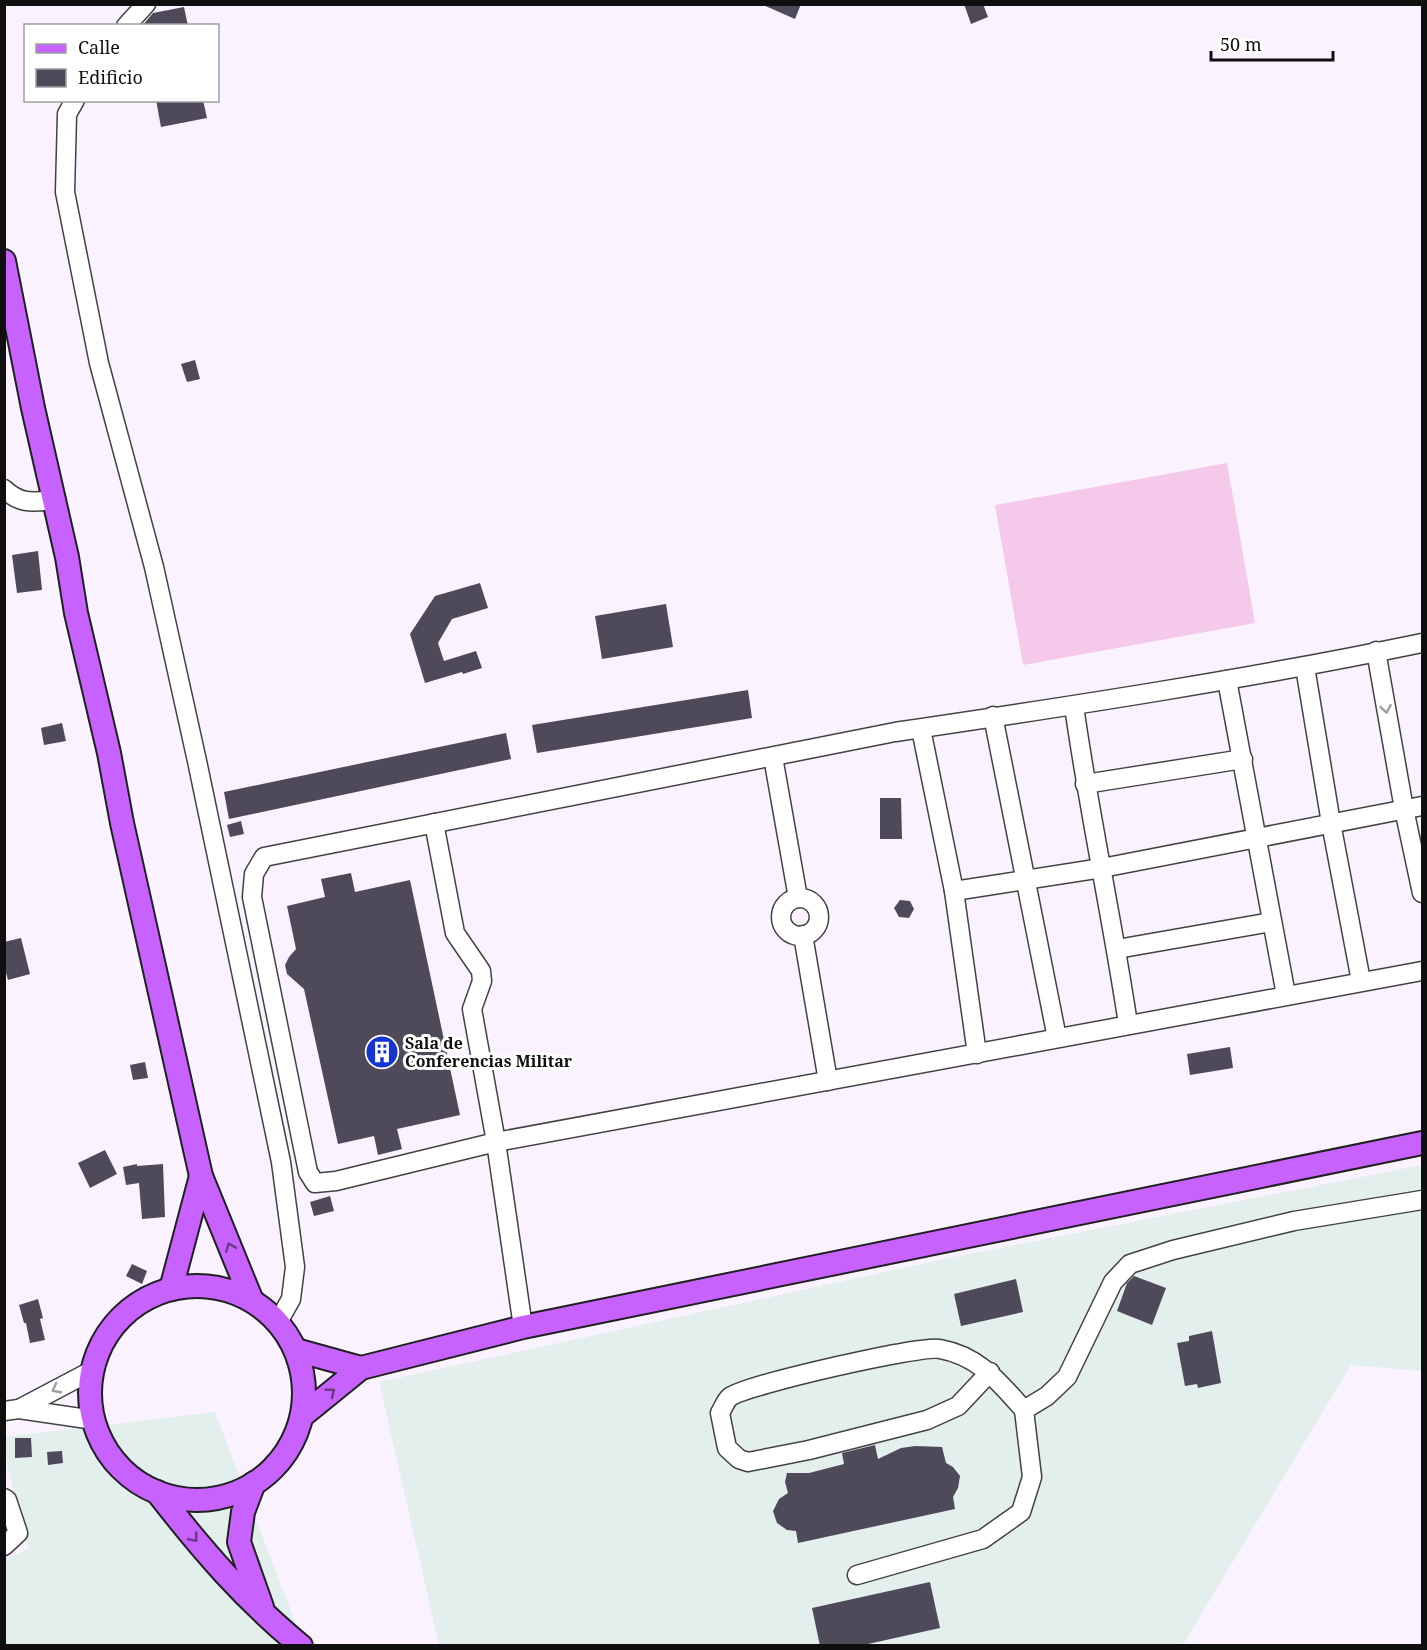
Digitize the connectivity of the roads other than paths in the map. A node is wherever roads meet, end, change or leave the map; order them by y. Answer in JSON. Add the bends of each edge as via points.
{"nodes":[{"id":1,"x":146,"y":4,"type":"edge"},
{"id":2,"x":128,"y":24,"type":"edge"},
{"id":3,"x":74,"y":102,"type":"edge"},
{"id":4,"x":4,"y":261,"type":"edge"},
{"id":5,"x":4,"y":489,"type":"edge"},
{"id":6,"x":55,"y":500,"type":"junction"},
{"id":7,"x":1422,"y":647,"type":"edge"},
{"id":8,"x":1376,"y":651,"type":"junction"},
{"id":9,"x":1305,"y":667,"type":"junction"},
{"id":10,"x":1227,"y":680,"type":"junction"},
{"id":11,"x":1074,"y":706,"type":"junction"},
{"id":12,"x":993,"y":716,"type":"junction"},
{"id":13,"x":921,"y":729,"type":"junction"},
{"id":14,"x":773,"y":757,"type":"junction"},
{"id":15,"x":1243,"y":759,"type":"junction"},
{"id":16,"x":1085,"y":784,"type":"junction"},
{"id":17,"x":1422,"y":806,"type":"edge"},
{"id":18,"x":1404,"y":809,"type":"junction"},
{"id":19,"x":1331,"y":823,"type":"junction"},
{"id":20,"x":434,"y":824,"type":"junction"},
{"id":21,"x":1257,"y":839,"type":"junction"},
{"id":22,"x":1102,"y":868,"type":"junction"},
{"id":23,"x":1025,"y":878,"type":"junction"},
{"id":24,"x":954,"y":891,"type":"junction"},
{"id":25,"x":1422,"y":893,"type":"edge"},
{"id":26,"x":798,"y":898,"type":"junction"},
{"id":27,"x":1271,"y":922,"type":"junction"},
{"id":28,"x":803,"y":935,"type":"junction"},
{"id":29,"x":1117,"y":949,"type":"junction"},
{"id":30,"x":1422,"y":971,"type":"edge"},
{"id":31,"x":1361,"y":981,"type":"junction"},
{"id":32,"x":1286,"y":995,"type":"junction"},
{"id":33,"x":1128,"y":1024,"type":"junction"},
{"id":34,"x":1057,"y":1038,"type":"junction"},
{"id":35,"x":977,"y":1054,"type":"junction"},
{"id":36,"x":828,"y":1080,"type":"junction"},
{"id":37,"x":496,"y":1142,"type":"junction"},
{"id":38,"x":1422,"y":1143,"type":"edge"},
{"id":39,"x":201,"y":1176,"type":"junction"},
{"id":40,"x":1422,"y":1200,"type":"edge"},
{"id":41,"x":171,"y":1289,"type":"junction"},
{"id":42,"x":252,"y":1301,"type":"junction"},
{"id":43,"x":278,"y":1322,"type":"junction"},
{"id":44,"x":523,"y":1327,"type":"junction"},
{"id":45,"x":296,"y":1350,"type":"junction"},
{"id":46,"x":361,"y":1368,"type":"junction"},
{"id":47,"x":93,"y":1370,"type":"junction"},
{"id":48,"x":990,"y":1372,"type":"junction"},
{"id":49,"x":12,"y":1410,"type":"edge"},
{"id":50,"x":1024,"y":1410,"type":"junction"},
{"id":51,"x":302,"y":1416,"type":"junction"},
{"id":52,"x":94,"y":1420,"type":"junction"},
{"id":53,"x":254,"y":1483,"type":"junction"},
{"id":54,"x":157,"y":1492,"type":"junction"},
{"id":55,"x":4,"y":1498,"type":"edge"},
{"id":56,"x":4,"y":1546,"type":"edge"},
{"id":57,"x":857,"y":1575,"type":"dead end"},
{"id":58,"x":266,"y":1616,"type":"junction"},
{"id":59,"x":301,"y":1646,"type":"edge"}],
"edges":[{"from":1,"to":2,"type":"street"},
{"from":3,"to":43,"type":"street","via":[[66,114],[65,192],[99,363],[154,567],[281,1162],[295,1267],[291,1299]]},
{"from":4,"to":6,"type":"main road"},
{"from":5,"to":6,"type":"street","via":[[14,498],[28,502]]},
{"from":6,"to":39,"type":"main road","via":[[76,613]]},
{"from":7,"to":8,"type":"street"},
{"from":8,"to":9,"type":"street"},
{"from":8,"to":18,"type":"street","one_way":true},
{"from":9,"to":10,"type":"street"},
{"from":9,"to":19,"type":"street"},
{"from":10,"to":11,"type":"street"},
{"from":10,"to":15,"type":"street"},
{"from":11,"to":12,"type":"street"},
{"from":11,"to":16,"type":"street"},
{"from":12,"to":13,"type":"street"},
{"from":12,"to":23,"type":"street"},
{"from":13,"to":14,"type":"street"},
{"from":13,"to":24,"type":"street"},
{"from":14,"to":20,"type":"street"},
{"from":14,"to":26,"type":"street"},
{"from":15,"to":16,"type":"street"},
{"from":15,"to":21,"type":"street"},
{"from":16,"to":22,"type":"street"},
{"from":17,"to":18,"type":"street"},
{"from":18,"to":19,"type":"street"},
{"from":18,"to":25,"type":"street"},
{"from":19,"to":21,"type":"street"},
{"from":19,"to":31,"type":"street"},
{"from":20,"to":37,"type":"street","via":[[455,933],[481,971],[482,981],[472,1009]]},
{"from":20,"to":37,"type":"street","via":[[264,857],[254,874],[252,897],[308,1172],[315,1183]]},
{"from":21,"to":22,"type":"street"},
{"from":21,"to":27,"type":"street"},
{"from":22,"to":23,"type":"street"},
{"from":22,"to":29,"type":"street"},
{"from":23,"to":24,"type":"street"},
{"from":23,"to":34,"type":"street"},
{"from":24,"to":35,"type":"street"},
{"from":26,"to":28,"type":"street","via":[[812,902],[819,914],[815,928]]},
{"from":26,"to":28,"type":"street","via":[[785,907],[782,922],[788,931]]},
{"from":27,"to":29,"type":"street"},
{"from":27,"to":32,"type":"street"},
{"from":28,"to":36,"type":"street"},
{"from":29,"to":33,"type":"street"},
{"from":30,"to":31,"type":"street"},
{"from":31,"to":32,"type":"street"},
{"from":32,"to":33,"type":"street"},
{"from":33,"to":34,"type":"street"},
{"from":34,"to":35,"type":"street"},
{"from":35,"to":36,"type":"street"},
{"from":36,"to":37,"type":"street"},
{"from":37,"to":44,"type":"street"},
{"from":38,"to":44,"type":"main road"},
{"from":39,"to":41,"type":"main road"},
{"from":42,"to":39,"type":"main road","one_way":true},
{"from":40,"to":50,"type":"street","via":[[1294,1221],[1130,1264],[1113,1282],[1067,1377]]},
{"from":41,"to":42,"type":"main road","via":[[205,1286],[237,1293]]},
{"from":41,"to":47,"type":"main road","via":[[140,1303],[115,1325]]},
{"from":42,"to":43,"type":"main road"},
{"from":43,"to":45,"type":"main road"},
{"from":44,"to":46,"type":"main road"},
{"from":45,"to":46,"type":"main road"},
{"from":45,"to":51,"type":"main road","via":[[304,1383]]},
{"from":51,"to":46,"type":"main road","one_way":true},
{"from":47,"to":49,"type":"street","one_way":true},
{"from":47,"to":52,"type":"main road"},
{"from":48,"to":48,"type":"street","via":[[939,1348],[898,1352],[754,1388],[730,1397],[720,1413],[727,1448],[738,1459],[748,1462],[927,1420],[958,1406]]},
{"from":48,"to":50,"type":"street"},
{"from":49,"to":52,"type":"street"},
{"from":50,"to":57,"type":"street","via":[[1032,1477],[1022,1512],[983,1539]]},
{"from":51,"to":53,"type":"main road","via":[[289,1447],[268,1473]]},
{"from":52,"to":54,"type":"main road","via":[[117,1464]]},
{"from":53,"to":54,"type":"main road","via":[[207,1499],[190,1500]]},
{"from":53,"to":58,"type":"main road","via":[[243,1512],[239,1542]]},
{"from":54,"to":58,"type":"main road","one_way":true,"via":[[224,1574]]},
{"from":55,"to":56,"type":"street","via":[[18,1533]]},
{"from":58,"to":59,"type":"main road"}]}
